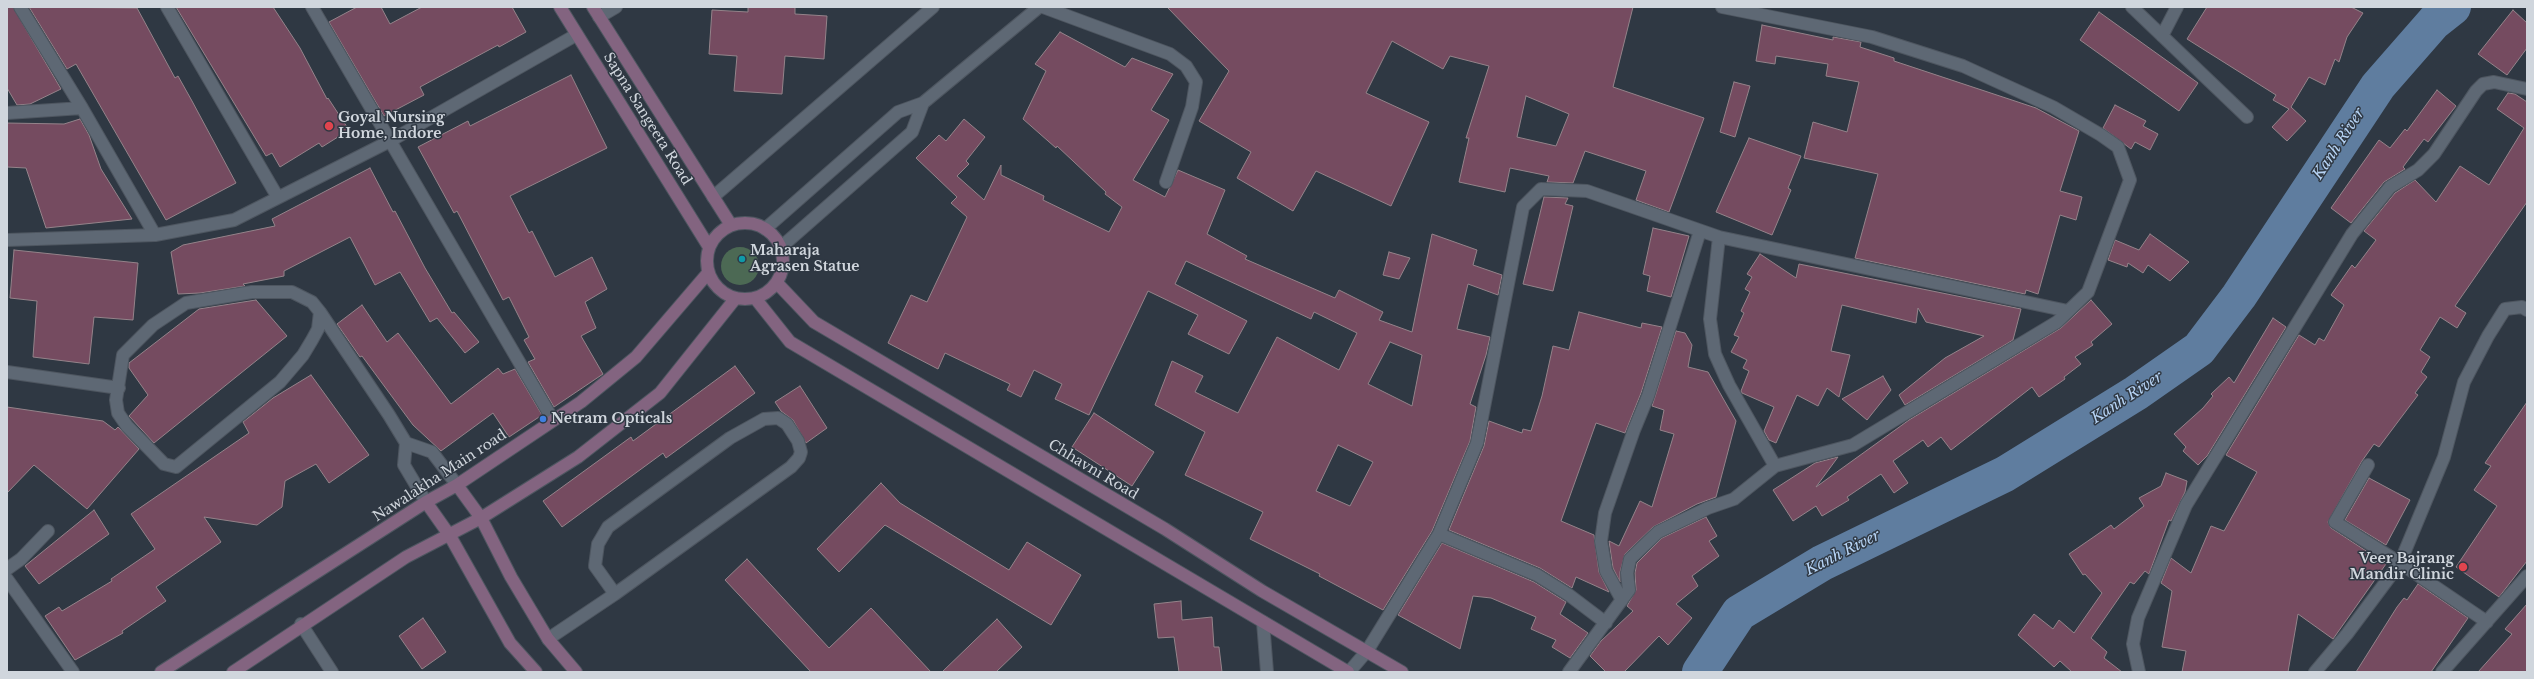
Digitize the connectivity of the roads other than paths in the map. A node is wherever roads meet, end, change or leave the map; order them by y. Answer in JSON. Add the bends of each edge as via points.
{"nodes":[{"id":1,"x":20,"y":7,"type":"edge"},
{"id":2,"x":167,"y":7,"type":"edge"},
{"id":3,"x":312,"y":7,"type":"edge"},
{"id":4,"x":560,"y":7,"type":"edge"},
{"id":5,"x":616,"y":7,"type":"edge"},
{"id":6,"x":933,"y":7,"type":"edge"},
{"id":7,"x":1039,"y":7,"type":"edge"},
{"id":8,"x":1043,"y":7,"type":"edge"},
{"id":9,"x":1722,"y":7,"type":"edge"},
{"id":10,"x":2132,"y":7,"type":"edge"},
{"id":11,"x":2177,"y":7,"type":"edge"},
{"id":12,"x":596,"y":12,"type":"edge"},
{"id":13,"x":576,"y":35,"type":"junction"},
{"id":14,"x":2162,"y":36,"type":"junction"},
{"id":15,"x":2527,"y":89,"type":"edge"},
{"id":16,"x":923,"y":103,"type":"junction"},
{"id":17,"x":82,"y":108,"type":"junction"},
{"id":18,"x":7,"y":113,"type":"edge"},
{"id":19,"x":2247,"y":117,"type":"dead end"},
{"id":20,"x":390,"y":141,"type":"junction"},
{"id":21,"x":1166,"y":182,"type":"dead end"},
{"id":22,"x":277,"y":196,"type":"junction"},
{"id":23,"x":713,"y":196,"type":"junction"},
{"id":24,"x":731,"y":225,"type":"junction"},
{"id":25,"x":764,"y":229,"type":"junction"},
{"id":26,"x":1700,"y":231,"type":"junction"},
{"id":27,"x":155,"y":235,"type":"junction"},
{"id":28,"x":1719,"y":237,"type":"junction"},
{"id":29,"x":7,"y":240,"type":"edge"},
{"id":30,"x":709,"y":246,"type":"junction"},
{"id":31,"x":780,"y":248,"type":"junction"},
{"id":32,"x":708,"y":273,"type":"junction"},
{"id":33,"x":777,"y":283,"type":"junction"},
{"id":34,"x":755,"y":298,"type":"junction"},
{"id":35,"x":735,"y":299,"type":"junction"},
{"id":36,"x":2527,"y":310,"type":"edge"},
{"id":37,"x":2068,"y":311,"type":"junction"},
{"id":38,"x":320,"y":312,"type":"junction"},
{"id":39,"x":7,"y":372,"type":"edge"},
{"id":40,"x":119,"y":388,"type":"junction"},
{"id":41,"x":552,"y":420,"type":"junction"},
{"id":42,"x":406,"y":443,"type":"junction"},
{"id":43,"x":2368,"y":465,"type":"dead end"},
{"id":44,"x":1775,"y":466,"type":"junction"},
{"id":45,"x":457,"y":485,"type":"junction"},
{"id":46,"x":426,"y":502,"type":"junction"},
{"id":47,"x":481,"y":518,"type":"junction"},
{"id":48,"x":48,"y":531,"type":"dead end"},
{"id":49,"x":1439,"y":534,"type":"junction"},
{"id":50,"x":450,"y":536,"type":"junction"},
{"id":51,"x":2400,"y":563,"type":"junction"},
{"id":52,"x":7,"y":569,"type":"edge"},
{"id":53,"x":2527,"y":576,"type":"edge"},
{"id":54,"x":7,"y":580,"type":"edge"},
{"id":55,"x":615,"y":594,"type":"junction"},
{"id":56,"x":1622,"y":600,"type":"junction"},
{"id":57,"x":1263,"y":622,"type":"junction"},
{"id":58,"x":2487,"y":622,"type":"junction"},
{"id":59,"x":1606,"y":623,"type":"junction"},
{"id":60,"x":301,"y":624,"type":"junction"},
{"id":61,"x":548,"y":639,"type":"junction"},
{"id":62,"x":1367,"y":651,"type":"junction"},
{"id":63,"x":74,"y":672,"type":"edge"},
{"id":64,"x":161,"y":672,"type":"edge"},
{"id":65,"x":233,"y":672,"type":"edge"},
{"id":66,"x":332,"y":672,"type":"edge"},
{"id":67,"x":536,"y":672,"type":"edge"},
{"id":68,"x":576,"y":672,"type":"edge"},
{"id":69,"x":1267,"y":672,"type":"edge"},
{"id":70,"x":1348,"y":672,"type":"edge"},
{"id":71,"x":1402,"y":672,"type":"edge"},
{"id":72,"x":1569,"y":672,"type":"edge"},
{"id":73,"x":2139,"y":672,"type":"edge"},
{"id":74,"x":2315,"y":672,"type":"edge"},
{"id":75,"x":2442,"y":672,"type":"edge"}],
"edges":[{"from":1,"to":17,"type":"street"},
{"from":2,"to":22,"type":"street"},
{"from":3,"to":20,"type":"street"},
{"from":4,"to":13,"type":"main road","name":"Sapna Sangeeta Road"},
{"from":5,"to":12,"type":"street"},
{"from":6,"to":23,"type":"street"},
{"from":7,"to":16,"type":"street"},
{"from":8,"to":21,"type":"street","via":[[1170,54],[1186,66],[1196,82],[1193,101]]},
{"from":9,"to":37,"type":"street","via":[[1872,37],[1963,66],[2053,108],[2118,147],[2130,180],[2088,292]]},
{"from":10,"to":14,"type":"street"},
{"from":11,"to":14,"type":"street"},
{"from":12,"to":23,"type":"main road","name":"Sapna Sangeeta Road"},
{"from":13,"to":20,"type":"street"},
{"from":13,"to":30,"type":"main road","name":"Sapna Sangeeta Road"},
{"from":14,"to":19,"type":"street"},
{"from":15,"to":73,"type":"street","via":[[2494,82],[2484,84],[2476,91],[2434,154],[2418,170],[2390,187],[2352,234],[2186,505],[2138,618],[2133,644]]},
{"from":16,"to":25,"type":"street","via":[[898,112]]},
{"from":16,"to":31,"type":"street","via":[[912,132]]},
{"from":17,"to":18,"type":"street"},
{"from":17,"to":27,"type":"street"},
{"from":20,"to":22,"type":"street"},
{"from":20,"to":41,"type":"street"},
{"from":22,"to":27,"type":"street","via":[[234,220]]},
{"from":23,"to":24,"type":"main road","name":"Sapna Sangeeta Road"},
{"from":24,"to":25,"type":"main road","via":[[746,222]]},
{"from":24,"to":30,"type":"main road","via":[[714,237]]},
{"from":25,"to":31,"type":"main road","via":[[775,237]]},
{"from":26,"to":28,"type":"street"},
{"from":26,"to":49,"type":"street","via":[[1587,191],[1541,190],[1523,207],[1477,443]]},
{"from":26,"to":56,"type":"street","via":[[1648,396],[1605,513],[1601,541],[1606,571]]},
{"from":27,"to":29,"type":"street"},
{"from":28,"to":37,"type":"street"},
{"from":28,"to":44,"type":"street","via":[[1710,319],[1714,354]]},
{"from":30,"to":32,"type":"main road","via":[[706,260]]},
{"from":31,"to":33,"type":"main road","via":[[782,271]]},
{"from":32,"to":35,"type":"main road","via":[[714,285]]},
{"from":32,"to":41,"type":"main road","name":"Nawalakha Main road","via":[[636,357],[581,402]]},
{"from":33,"to":34,"type":"main road","via":[[765,294]]},
{"from":33,"to":62,"type":"main road","name":"Chhavni Road","via":[[814,322],[1165,529],[1262,591]]},
{"from":34,"to":35,"type":"main road"},
{"from":34,"to":57,"type":"main road","via":[[790,342]]},
{"from":35,"to":47,"type":"main road","via":[[660,393],[578,457]]},
{"from":36,"to":51,"type":"street","via":[[2522,307],[2505,308],[2464,382],[2444,457]]},
{"from":37,"to":44,"type":"street","via":[[2057,322],[1987,366],[1853,445]]},
{"from":38,"to":40,"type":"street","via":[[312,302],[292,292],[252,292],[186,303],[153,325],[127,349],[122,361]]},
{"from":38,"to":40,"type":"street","via":[[318,329],[312,340],[280,382],[176,467],[164,464],[127,426],[117,406]]},
{"from":38,"to":42,"type":"street"},
{"from":39,"to":40,"type":"street"},
{"from":41,"to":45,"type":"main road","name":"Nawalakha Main road"},
{"from":42,"to":45,"type":"street","via":[[432,452]]},
{"from":42,"to":46,"type":"street","via":[[404,465]]},
{"from":43,"to":51,"type":"street","via":[[2335,522]]},
{"from":44,"to":56,"type":"street","via":[[1734,499],[1708,508],[1658,532],[1630,559],[1627,573],[1629,590]]},
{"from":45,"to":46,"type":"main road","name":"Nawalakha Main road"},
{"from":45,"to":47,"type":"main road"},
{"from":46,"to":50,"type":"main road"},
{"from":46,"to":64,"type":"main road","name":"Nawalakha Main road"},
{"from":47,"to":50,"type":"main road"},
{"from":47,"to":61,"type":"main road","via":[[511,577]]},
{"from":48,"to":52,"type":"street","via":[[21,559]]},
{"from":49,"to":59,"type":"street","via":[[1537,575]]},
{"from":49,"to":62,"type":"street"},
{"from":50,"to":60,"type":"main road","via":[[406,556]]},
{"from":50,"to":67,"type":"main road","via":[[510,643]]},
{"from":51,"to":58,"type":"street"},
{"from":51,"to":74,"type":"street"},
{"from":53,"to":58,"type":"street"},
{"from":54,"to":63,"type":"street"},
{"from":55,"to":55,"type":"street","via":[[595,566],[598,544],[608,527],[730,438],[764,419],[778,418],[787,424],[798,441],[801,452],[791,467]]},
{"from":55,"to":61,"type":"street"},
{"from":56,"to":59,"type":"street"},
{"from":57,"to":69,"type":"street"},
{"from":57,"to":70,"type":"main road"},
{"from":58,"to":75,"type":"street"},
{"from":59,"to":72,"type":"street"},
{"from":60,"to":65,"type":"main road"},
{"from":60,"to":66,"type":"street"},
{"from":61,"to":68,"type":"main road"},
{"from":62,"to":70,"type":"street"},
{"from":62,"to":71,"type":"main road","name":"Chhavni Road"}]}
